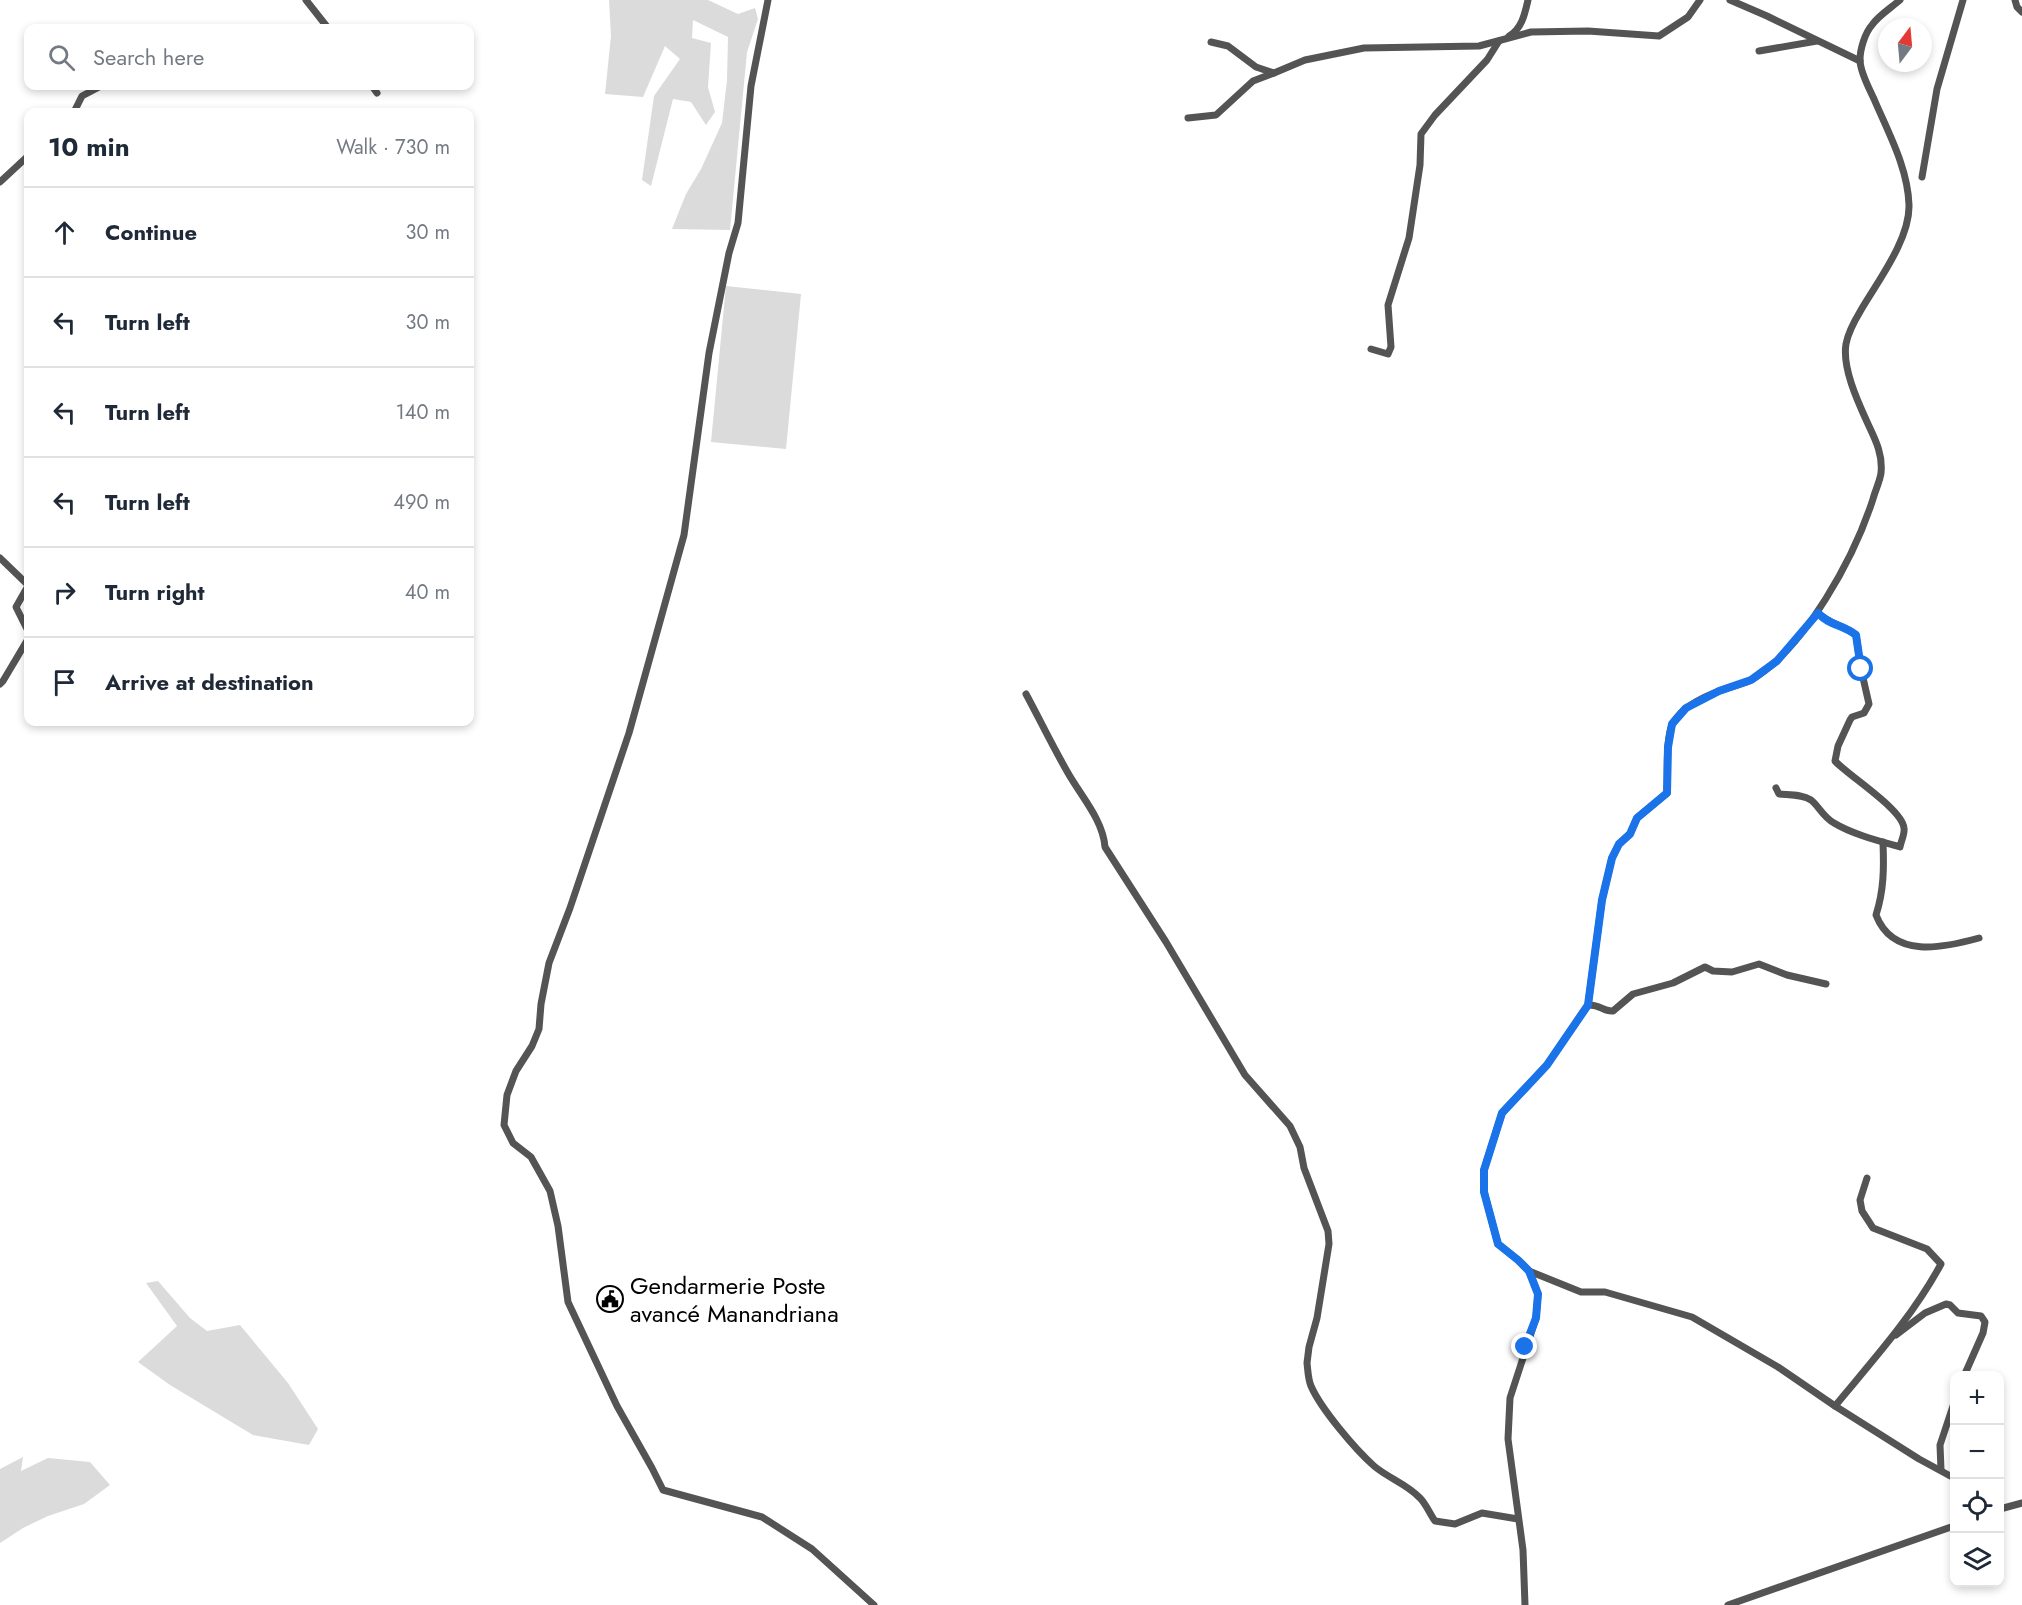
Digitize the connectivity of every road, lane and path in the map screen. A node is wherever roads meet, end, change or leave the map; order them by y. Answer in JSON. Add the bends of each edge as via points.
{"nodes":[{"id":1,"x":306,"y":0,"type":"edge"},
{"id":2,"x":768,"y":0,"type":"edge"},
{"id":3,"x":1528,"y":0,"type":"edge"},
{"id":4,"x":1700,"y":0,"type":"edge"},
{"id":5,"x":1730,"y":0,"type":"edge"},
{"id":6,"x":1900,"y":0,"type":"edge"},
{"id":7,"x":1963,"y":0,"type":"edge"},
{"id":8,"x":2018,"y":6,"type":"edge"},
{"id":9,"x":2022,"y":18,"type":"edge"},
{"id":10,"x":325,"y":24,"type":"edge"},
{"id":11,"x":1499,"y":40,"type":"junction"},
{"id":12,"x":1817,"y":41,"type":"junction"},
{"id":13,"x":1211,"y":42,"type":"dead end"},
{"id":14,"x":1759,"y":51,"type":"dead end"},
{"id":15,"x":1860,"y":61,"type":"junction"},
{"id":16,"x":1275,"y":73,"type":"junction"},
{"id":17,"x":93,"y":90,"type":"edge"},
{"id":18,"x":375,"y":90,"type":"edge"},
{"id":19,"x":377,"y":93,"type":"dead end"},
{"id":20,"x":76,"y":108,"type":"edge"},
{"id":21,"x":1188,"y":118,"type":"dead end"},
{"id":22,"x":24,"y":160,"type":"edge"},
{"id":23,"x":1922,"y":177,"type":"dead end"},
{"id":24,"x":0,"y":182,"type":"edge"},
{"id":25,"x":1371,"y":349,"type":"dead end"},
{"id":26,"x":0,"y":558,"type":"edge"},
{"id":27,"x":24,"y":581,"type":"edge"},
{"id":28,"x":24,"y":592,"type":"edge"},
{"id":29,"x":1818,"y":613,"type":"junction"},
{"id":30,"x":24,"y":623,"type":"edge"},
{"id":31,"x":24,"y":646,"type":"edge"},
{"id":32,"x":0,"y":684,"type":"edge"},
{"id":33,"x":1026,"y":694,"type":"dead end"},
{"id":34,"x":1776,"y":788,"type":"dead end"},
{"id":35,"x":1883,"y":842,"type":"junction"},
{"id":36,"x":1979,"y":938,"type":"dead end"},
{"id":37,"x":1826,"y":984,"type":"dead end"},
{"id":38,"x":1588,"y":1005,"type":"junction"},
{"id":39,"x":1867,"y":1178,"type":"dead end"},
{"id":40,"x":1529,"y":1271,"type":"junction"},
{"id":41,"x":1894,"y":1336,"type":"junction"},
{"id":42,"x":1966,"y":1371,"type":"edge"},
{"id":43,"x":1835,"y":1406,"type":"junction"},
{"id":44,"x":1950,"y":1415,"type":"edge"},
{"id":45,"x":1941,"y":1470,"type":"junction"},
{"id":46,"x":1950,"y":1476,"type":"edge"},
{"id":47,"x":2022,"y":1506,"type":"edge"},
{"id":48,"x":2004,"y":1507,"type":"edge"},
{"id":49,"x":1518,"y":1519,"type":"junction"},
{"id":50,"x":1950,"y":1527,"type":"edge"},
{"id":51,"x":874,"y":1605,"type":"edge"},
{"id":52,"x":1525,"y":1605,"type":"edge"},
{"id":53,"x":1728,"y":1605,"type":"edge"}],
"edges":[{"from":1,"to":10,"type":"street"},
{"from":2,"to":51,"type":"street","via":[[751,86],[738,224],[709,353],[684,535],[629,733],[549,963],[539,1029],[507,1095],[504,1125],[513,1143],[531,1157],[549,1191],[568,1302],[663,1491],[762,1516],[812,1549]]},
{"from":3,"to":11,"type":"street","via":[[1524,18],[1514,34]]},
{"from":4,"to":11,"type":"street","via":[[1688,17],[1659,36],[1588,31],[1531,33]]},
{"from":5,"to":12,"type":"street"},
{"from":6,"to":15,"type":"street","via":[[1871,25]]},
{"from":7,"to":23,"type":"street","via":[[1937,89]]},
{"from":8,"to":9,"type":"street"},
{"from":11,"to":16,"type":"street","via":[[1479,46],[1364,48],[1305,60]]},
{"from":11,"to":25,"type":"street","via":[[1487,60],[1421,134],[1409,238],[1388,305],[1391,347],[1388,354]]},
{"from":12,"to":14,"type":"street"},
{"from":12,"to":15,"type":"street"},
{"from":13,"to":16,"type":"street","via":[[1228,46],[1256,67]]},
{"from":15,"to":29,"type":"street","via":[[1900,161],[1909,213],[1888,269],[1853,323],[1846,344],[1846,368],[1876,438],[1881,472],[1867,518]]},
{"from":16,"to":21,"type":"street","via":[[1253,81],[1216,115]]},
{"from":17,"to":20,"type":"street","via":[[82,96]]},
{"from":18,"to":19,"type":"street"},
{"from":22,"to":24,"type":"street"},
{"from":26,"to":27,"type":"street"},
{"from":28,"to":30,"type":"street","via":[[16,607]]},
{"from":29,"to":35,"type":"street","via":[[1827,622],[1856,635],[1869,704],[1864,713],[1850,720],[1835,761],[1900,819],[1904,830],[1900,847]]},
{"from":29,"to":38,"type":"street","via":[[1777,661],[1751,680],[1686,708],[1672,724],[1667,793],[1637,818],[1612,858],[1602,900]]},
{"from":31,"to":32,"type":"street"},
{"from":33,"to":49,"type":"street","via":[[1099,825],[1105,847],[1245,1075],[1296,1136],[1324,1217],[1329,1244],[1307,1363],[1315,1393],[1351,1443],[1375,1467],[1421,1499],[1435,1521],[1455,1524],[1482,1513]]},
{"from":34,"to":35,"type":"street","via":[[1779,794],[1812,801],[1833,823]]},
{"from":35,"to":36,"type":"street","via":[[1883,894],[1876,915],[1887,931],[1911,947],[1957,945]]},
{"from":37,"to":38,"type":"street","via":[[1759,964],[1732,972],[1705,967],[1673,983],[1633,994],[1613,1011]]},
{"from":38,"to":40,"type":"street","via":[[1547,1065],[1502,1113],[1484,1170],[1484,1192],[1498,1244]]},
{"from":39,"to":41,"type":"street","via":[[1860,1200],[1873,1228],[1927,1249],[1941,1264]]},
{"from":40,"to":43,"type":"street","via":[[1581,1292],[1605,1292],[1692,1317]]},
{"from":40,"to":49,"type":"street","via":[[1538,1294],[1537,1310],[1510,1398],[1508,1439]]},
{"from":41,"to":42,"type":"street","via":[[1925,1313],[1946,1305],[1958,1313],[1981,1316],[1985,1322],[1983,1333]]},
{"from":41,"to":43,"type":"street"},
{"from":43,"to":45,"type":"street"},
{"from":44,"to":45,"type":"street","via":[[1940,1445]]},
{"from":45,"to":46,"type":"street"},
{"from":47,"to":48,"type":"street"},
{"from":49,"to":52,"type":"street"},
{"from":50,"to":53,"type":"street"}]}
